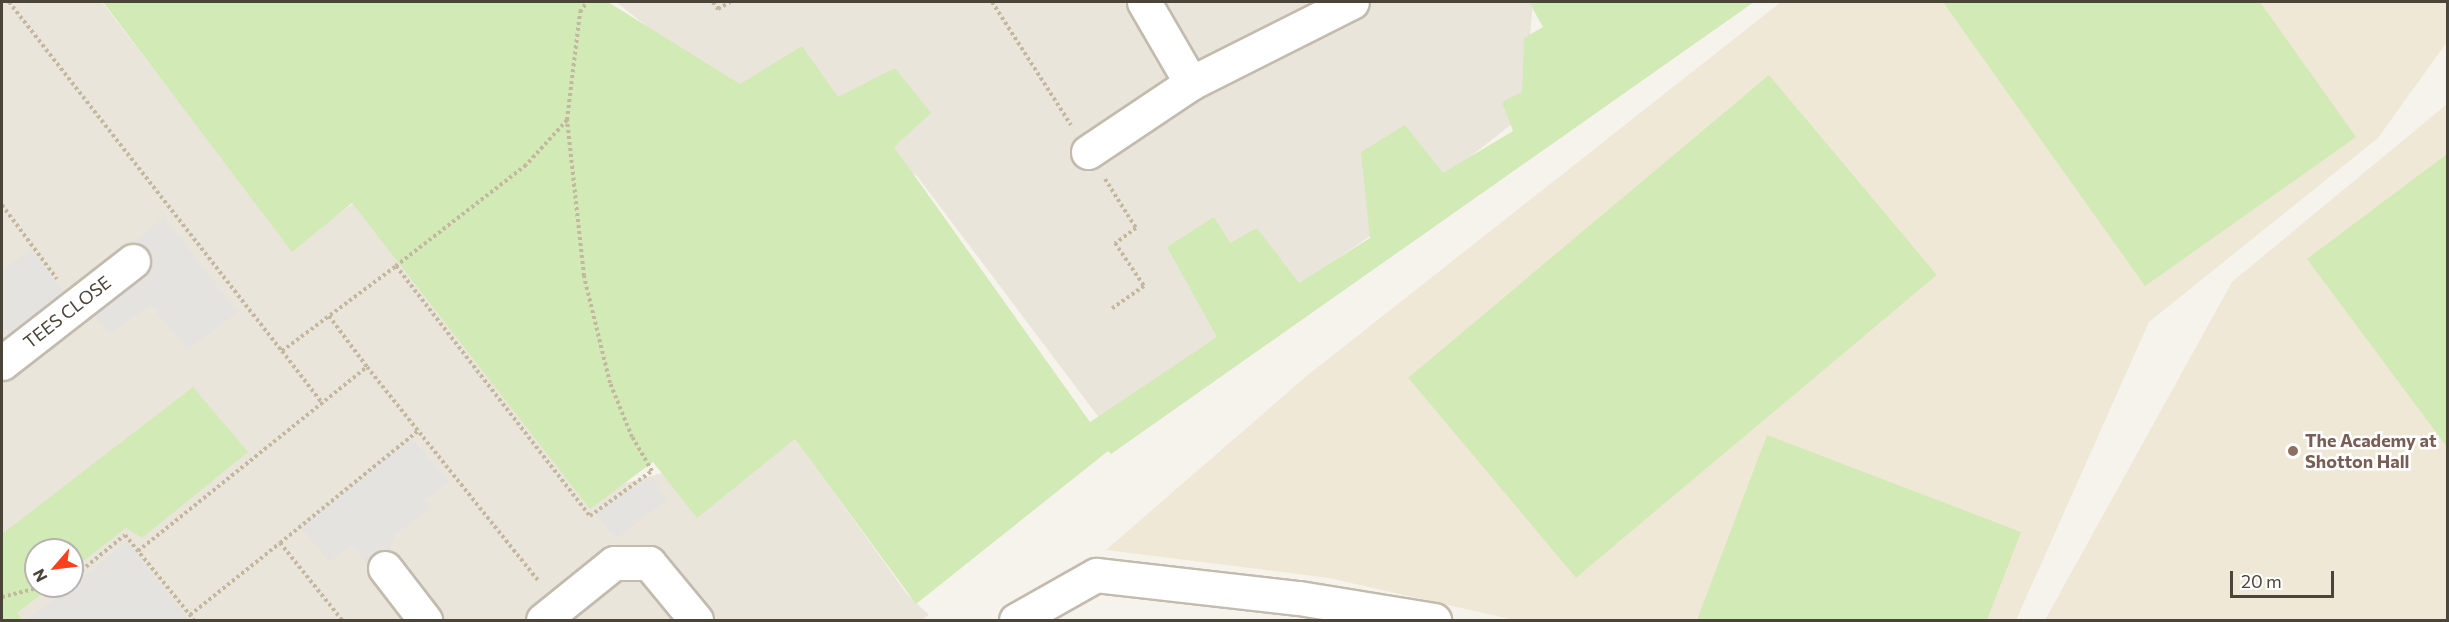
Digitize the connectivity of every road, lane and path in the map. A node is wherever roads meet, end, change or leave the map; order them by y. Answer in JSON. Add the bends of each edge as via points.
{"nodes":[{"id":1,"x":9,"y":2,"type":"edge"},
{"id":2,"x":587,"y":2,"type":"edge"},
{"id":3,"x":713,"y":2,"type":"edge"},
{"id":4,"x":730,"y":2,"type":"edge"},
{"id":5,"x":1144,"y":2,"type":"edge"},
{"id":6,"x":1352,"y":2,"type":"edge"},
{"id":7,"x":1191,"y":83,"type":"junction"},
{"id":8,"x":567,"y":120,"type":"junction"},
{"id":9,"x":1088,"y":152,"type":"dead end"},
{"id":10,"x":2,"y":205,"type":"edge"},
{"id":11,"x":133,"y":261,"type":"dead end"},
{"id":12,"x":396,"y":266,"type":"junction"},
{"id":13,"x":64,"y":288,"type":"dead end"},
{"id":14,"x":329,"y":316,"type":"junction"},
{"id":15,"x":282,"y":351,"type":"junction"},
{"id":16,"x":2,"y":363,"type":"edge"},
{"id":17,"x":367,"y":367,"type":"junction"},
{"id":18,"x":322,"y":403,"type":"junction"},
{"id":19,"x":418,"y":431,"type":"junction"},
{"id":20,"x":280,"y":543,"type":"junction"},
{"id":21,"x":138,"y":551,"type":"junction"},
{"id":22,"x":84,"y":568,"type":"edge"},
{"id":23,"x":385,"y":568,"type":"dead end"},
{"id":24,"x":24,"y":591,"type":"edge"},
{"id":25,"x":2,"y":597,"type":"edge"},
{"id":26,"x":544,"y":605,"type":"edge"},
{"id":27,"x":190,"y":615,"type":"junction"},
{"id":28,"x":194,"y":621,"type":"edge"},
{"id":29,"x":342,"y":621,"type":"edge"},
{"id":30,"x":425,"y":621,"type":"edge"},
{"id":31,"x":696,"y":621,"type":"edge"},
{"id":32,"x":1016,"y":621,"type":"edge"},
{"id":33,"x":1434,"y":621,"type":"edge"}],
"edges":[{"from":1,"to":15,"type":"path"},
{"from":2,"to":8,"type":"path","via":[[579,12]]},
{"from":3,"to":4,"type":"path","via":[[718,9]]},
{"from":5,"to":7,"type":"street"},
{"from":6,"to":7,"type":"street"},
{"from":7,"to":9,"type":"street"},
{"from":8,"to":12,"type":"path","via":[[526,165]]},
{"from":8,"to":12,"type":"path","via":[[584,276],[610,383],[632,437],[652,471],[590,516]]},
{"from":10,"to":13,"type":"path"},
{"from":11,"to":16,"type":"street","name":"TEES CLOSE"},
{"from":12,"to":14,"type":"path"},
{"from":14,"to":15,"type":"path"},
{"from":14,"to":17,"type":"path"},
{"from":15,"to":18,"type":"path"},
{"from":17,"to":18,"type":"path"},
{"from":17,"to":19,"type":"path"},
{"from":18,"to":21,"type":"path"},
{"from":19,"to":20,"type":"path"},
{"from":19,"to":26,"type":"path"},
{"from":20,"to":27,"type":"path"},
{"from":20,"to":29,"type":"path"},
{"from":21,"to":22,"type":"path","via":[[125,535]]},
{"from":21,"to":27,"type":"path"},
{"from":23,"to":30,"type":"street"},
{"from":24,"to":25,"type":"path"},
{"from":26,"to":31,"type":"street","via":[[614,563],[649,563]]},
{"from":27,"to":28,"type":"path"},
{"from":32,"to":33,"type":"street","via":[[1096,575],[1299,598]]}]}
